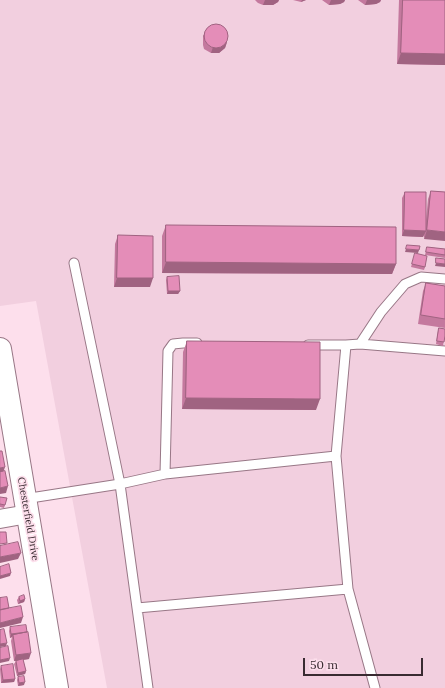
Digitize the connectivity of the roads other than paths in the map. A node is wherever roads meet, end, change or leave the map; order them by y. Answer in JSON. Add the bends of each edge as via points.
{"nodes":[{"id":1,"x":74,"y":263,"type":"dead end"},
{"id":2,"x":445,"y":279,"type":"edge"},
{"id":3,"x":206,"y":343,"type":"edge"},
{"id":4,"x":299,"y":344,"type":"edge"},
{"id":5,"x":360,"y":344,"type":"junction"},
{"id":6,"x":346,"y":345,"type":"junction"},
{"id":7,"x":0,"y":349,"type":"edge"},
{"id":8,"x":445,"y":351,"type":"edge"},
{"id":9,"x":5,"y":403,"type":"edge"},
{"id":10,"x":336,"y":456,"type":"junction"},
{"id":11,"x":166,"y":474,"type":"junction"},
{"id":12,"x":120,"y":484,"type":"junction"},
{"id":13,"x":26,"y":507,"type":"junction"},
{"id":14,"x":0,"y":519,"type":"edge"},
{"id":15,"x":348,"y":589,"type":"junction"},
{"id":16,"x":137,"y":608,"type":"junction"},
{"id":17,"x":57,"y":688,"type":"edge"},
{"id":18,"x":148,"y":688,"type":"edge"},
{"id":19,"x":375,"y":688,"type":"edge"}],
"edges":[{"from":1,"to":12,"type":"lane"},
{"from":2,"to":5,"type":"lane","via":[[421,277],[405,284],[381,312]]},
{"from":3,"to":11,"type":"lane","via":[[173,344],[168,351]]},
{"from":4,"to":6,"type":"lane"},
{"from":5,"to":6,"type":"lane"},
{"from":5,"to":8,"type":"lane"},
{"from":6,"to":10,"type":"lane"},
{"from":7,"to":9,"type":"street","name":"Chesterfield Drive"},
{"from":9,"to":13,"type":"street","name":"Chesterfield Drive"},
{"from":10,"to":11,"type":"lane"},
{"from":10,"to":15,"type":"lane"},
{"from":11,"to":12,"type":"lane"},
{"from":12,"to":13,"type":"lane"},
{"from":12,"to":16,"type":"lane"},
{"from":13,"to":14,"type":"street"},
{"from":13,"to":17,"type":"street","name":"Chesterfield Drive"},
{"from":15,"to":16,"type":"lane"},
{"from":15,"to":19,"type":"lane"},
{"from":16,"to":18,"type":"lane"}]}
